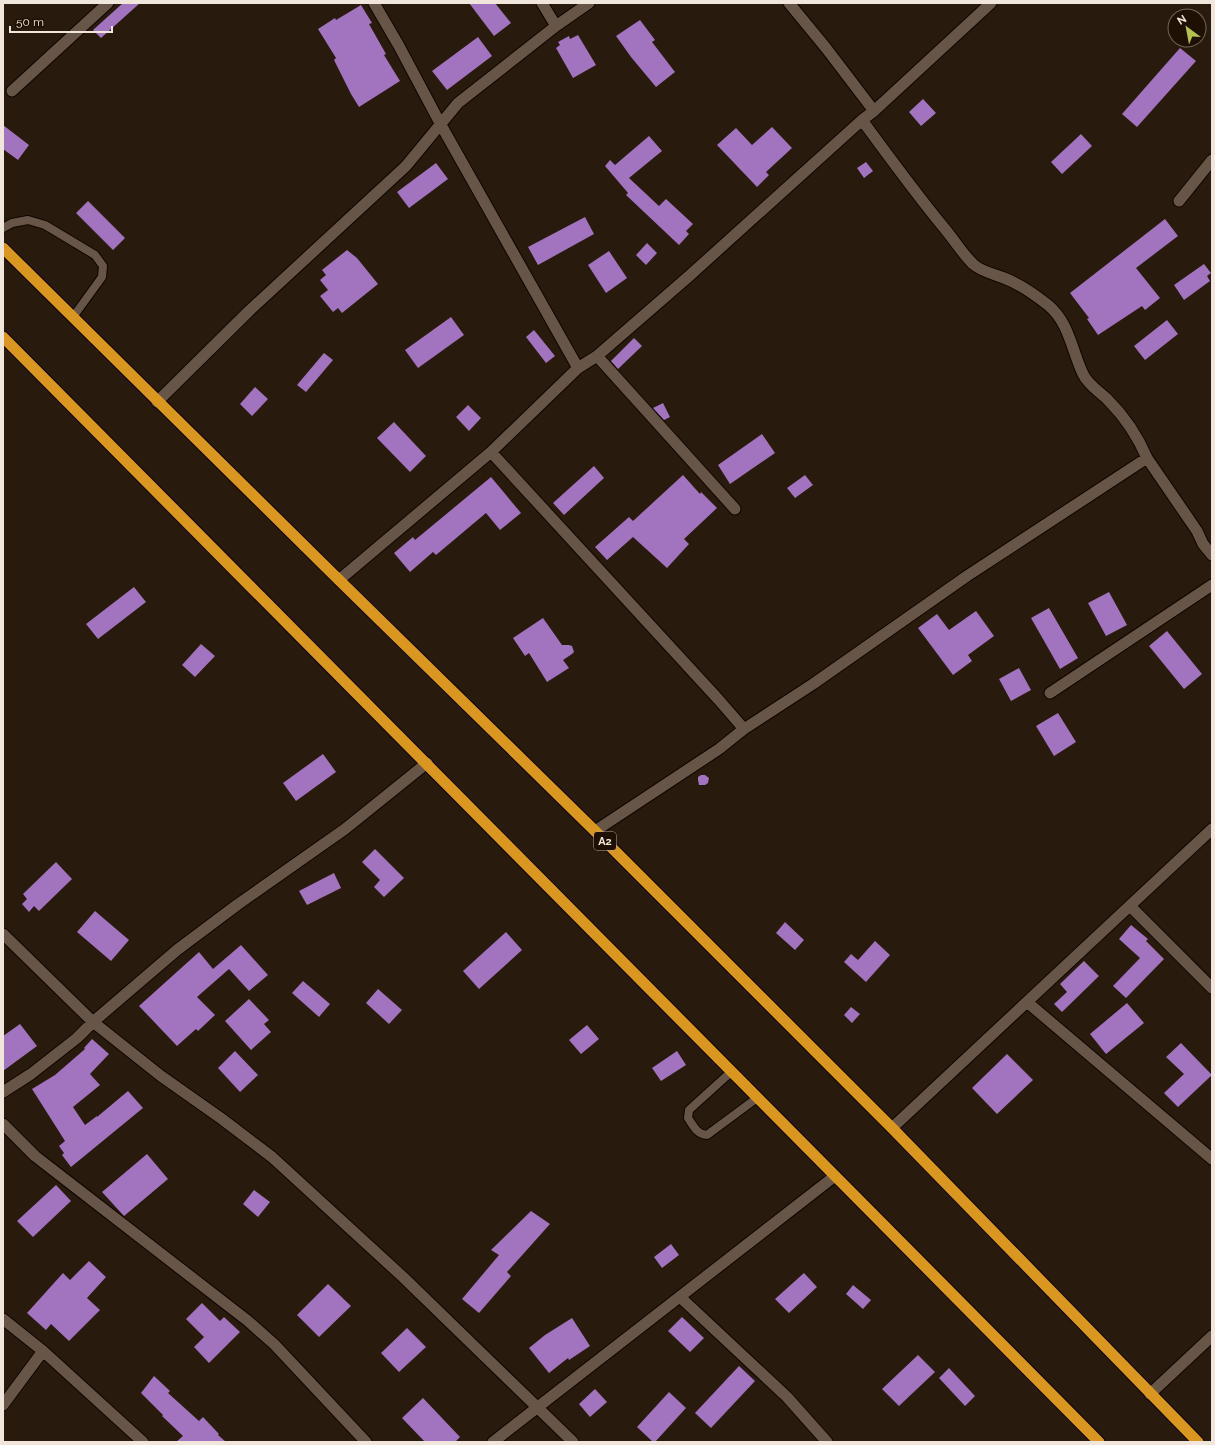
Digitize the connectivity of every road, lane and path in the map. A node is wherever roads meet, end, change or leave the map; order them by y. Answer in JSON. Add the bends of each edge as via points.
{"nodes":[{"id":1,"x":108,"y":3,"type":"edge"},
{"id":2,"x":374,"y":3,"type":"edge"},
{"id":3,"x":542,"y":3,"type":"edge"},
{"id":4,"x":589,"y":3,"type":"edge"},
{"id":5,"x":789,"y":3,"type":"edge"},
{"id":6,"x":991,"y":3,"type":"edge"},
{"id":7,"x":556,"y":26,"type":"junction"},
{"id":8,"x":12,"y":91,"type":"dead end"},
{"id":9,"x":874,"y":111,"type":"junction"},
{"id":10,"x":862,"y":120,"type":"junction"},
{"id":11,"x":441,"y":125,"type":"junction"},
{"id":12,"x":1212,"y":160,"type":"edge"},
{"id":13,"x":1179,"y":200,"type":"dead end"},
{"id":14,"x":3,"y":228,"type":"edge"},
{"id":15,"x":3,"y":248,"type":"edge"},
{"id":16,"x":73,"y":317,"type":"junction"},
{"id":17,"x":3,"y":337,"type":"edge"},
{"id":18,"x":597,"y":356,"type":"junction"},
{"id":19,"x":578,"y":368,"type":"junction"},
{"id":20,"x":157,"y":402,"type":"junction"},
{"id":21,"x":491,"y":452,"type":"junction"},
{"id":22,"x":1147,"y":458,"type":"junction"},
{"id":23,"x":735,"y":509,"type":"dead end"},
{"id":24,"x":1212,"y":555,"type":"edge"},
{"id":25,"x":339,"y":580,"type":"junction"},
{"id":26,"x":1212,"y":585,"type":"edge"},
{"id":27,"x":1050,"y":693,"type":"dead end"},
{"id":28,"x":744,"y":729,"type":"junction"},
{"id":29,"x":427,"y":763,"type":"junction"},
{"id":30,"x":1212,"y":829,"type":"edge"},
{"id":31,"x":595,"y":831,"type":"junction"},
{"id":32,"x":1130,"y":906,"type":"junction"},
{"id":33,"x":3,"y":934,"type":"edge"},
{"id":34,"x":1212,"y":988,"type":"edge"},
{"id":35,"x":1027,"y":1002,"type":"junction"},
{"id":36,"x":93,"y":1022,"type":"junction"},
{"id":37,"x":731,"y":1072,"type":"junction"},
{"id":38,"x":3,"y":1092,"type":"edge"},
{"id":39,"x":757,"y":1098,"type":"junction"},
{"id":40,"x":3,"y":1124,"type":"edge"},
{"id":41,"x":892,"y":1128,"type":"junction"},
{"id":42,"x":1212,"y":1159,"type":"edge"},
{"id":43,"x":835,"y":1176,"type":"junction"},
{"id":44,"x":680,"y":1297,"type":"junction"},
{"id":45,"x":3,"y":1319,"type":"edge"},
{"id":46,"x":1212,"y":1336,"type":"edge"},
{"id":47,"x":43,"y":1351,"type":"junction"},
{"id":48,"x":1150,"y":1394,"type":"junction"},
{"id":49,"x":3,"y":1405,"type":"edge"},
{"id":50,"x":537,"y":1407,"type":"junction"},
{"id":51,"x":143,"y":1442,"type":"edge"},
{"id":52,"x":366,"y":1442,"type":"edge"},
{"id":53,"x":493,"y":1442,"type":"edge"},
{"id":54,"x":573,"y":1442,"type":"edge"},
{"id":55,"x":827,"y":1442,"type":"edge"},
{"id":56,"x":1099,"y":1442,"type":"edge"},
{"id":57,"x":1198,"y":1442,"type":"edge"}],
"edges":[{"from":1,"to":8,"type":"street"},
{"from":2,"to":11,"type":"street","via":[[400,46]]},
{"from":3,"to":7,"type":"street"},
{"from":4,"to":7,"type":"street"},
{"from":5,"to":9,"type":"street"},
{"from":6,"to":9,"type":"street"},
{"from":7,"to":11,"type":"street","via":[[458,103]]},
{"from":9,"to":10,"type":"street"},
{"from":10,"to":18,"type":"street"},
{"from":10,"to":22,"type":"street","via":[[974,265],[1025,288],[1049,306],[1062,322],[1083,374],[1130,426]]},
{"from":11,"to":19,"type":"street"},
{"from":11,"to":20,"type":"street","via":[[406,166],[249,311]]},
{"from":12,"to":13,"type":"street"},
{"from":14,"to":16,"type":"lane","via":[[12,223],[28,220],[45,225],[95,255],[103,266],[102,277]]},
{"from":15,"to":16,"type":"highway","number":"A2"},
{"from":16,"to":20,"type":"highway","number":"A2"},
{"from":17,"to":29,"type":"highway"},
{"from":18,"to":19,"type":"street"},
{"from":18,"to":23,"type":"street"},
{"from":19,"to":21,"type":"street"},
{"from":20,"to":25,"type":"highway","number":"A2"},
{"from":21,"to":25,"type":"street"},
{"from":21,"to":28,"type":"street"},
{"from":22,"to":24,"type":"street"},
{"from":22,"to":28,"type":"street","via":[[967,576]]},
{"from":25,"to":31,"type":"highway","number":"A2"},
{"from":26,"to":27,"type":"street"},
{"from":28,"to":31,"type":"street","via":[[719,749]]},
{"from":29,"to":36,"type":"street","via":[[345,829],[236,905],[177,950]]},
{"from":29,"to":37,"type":"highway"},
{"from":30,"to":32,"type":"street"},
{"from":31,"to":41,"type":"highway","number":"A2"},
{"from":32,"to":34,"type":"street"},
{"from":32,"to":35,"type":"street"},
{"from":33,"to":36,"type":"street"},
{"from":35,"to":41,"type":"street"},
{"from":35,"to":42,"type":"street"},
{"from":36,"to":38,"type":"street","via":[[37,1070]]},
{"from":36,"to":50,"type":"street","via":[[161,1076],[272,1157],[403,1277]]},
{"from":37,"to":39,"type":"highway"},
{"from":37,"to":39,"type":"lane","via":[[689,1110],[688,1118],[698,1132],[702,1135],[707,1134]]},
{"from":39,"to":43,"type":"highway"},
{"from":40,"to":52,"type":"street","via":[[35,1156],[248,1321],[274,1344]]},
{"from":41,"to":48,"type":"highway","number":"A2"},
{"from":43,"to":44,"type":"street"},
{"from":43,"to":56,"type":"highway"},
{"from":44,"to":50,"type":"street"},
{"from":44,"to":55,"type":"street","via":[[787,1397]]},
{"from":45,"to":47,"type":"street"},
{"from":46,"to":48,"type":"street"},
{"from":47,"to":49,"type":"street"},
{"from":47,"to":51,"type":"street"},
{"from":48,"to":57,"type":"highway","number":"A2"},
{"from":50,"to":53,"type":"street"},
{"from":50,"to":54,"type":"street"}]}
